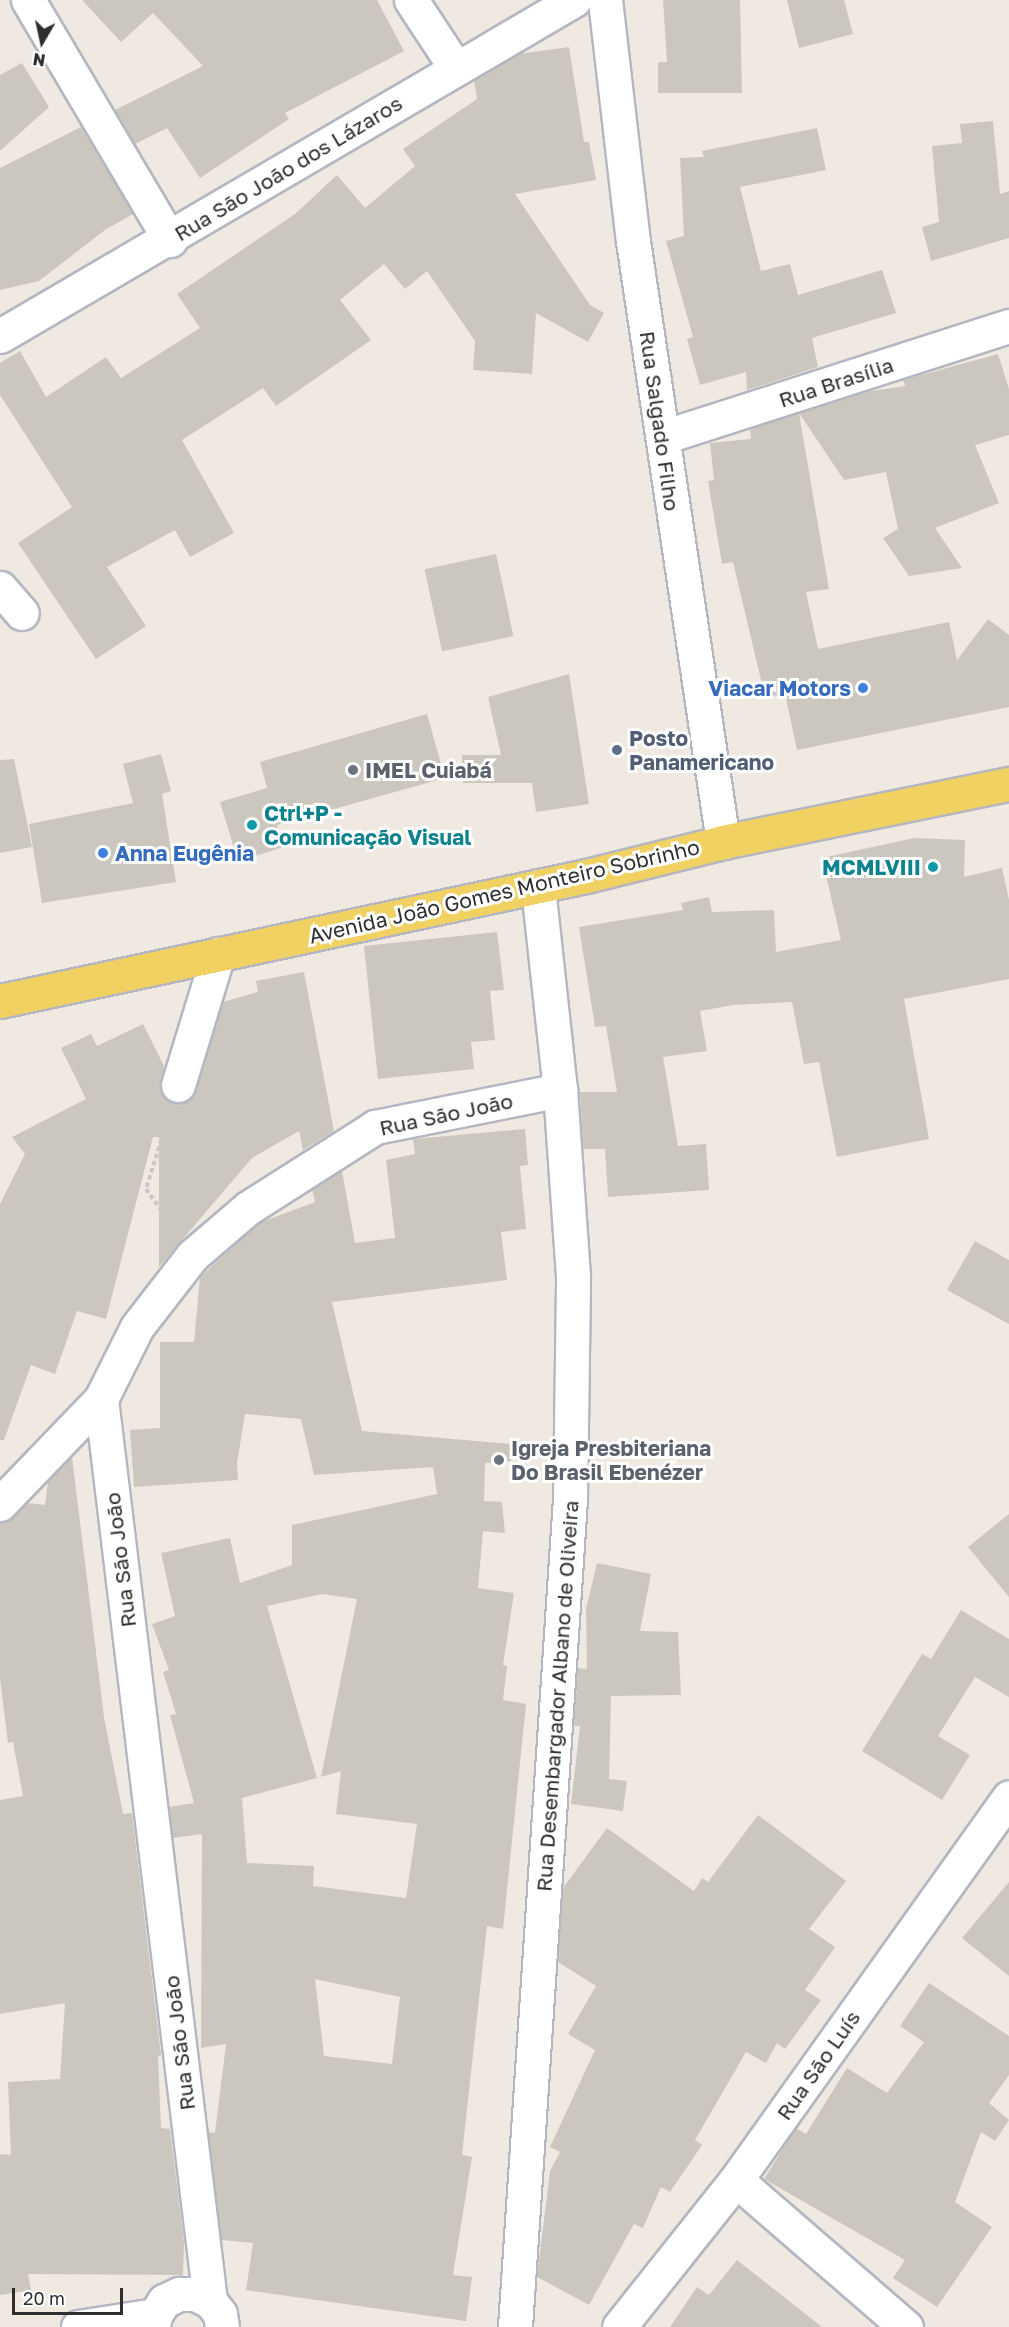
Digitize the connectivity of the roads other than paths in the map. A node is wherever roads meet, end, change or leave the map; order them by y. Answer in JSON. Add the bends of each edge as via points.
{"nodes":[{"id":1,"x":28,"y":0,"type":"edge"},
{"id":2,"x":411,"y":0,"type":"edge"},
{"id":3,"x":574,"y":0,"type":"edge"},
{"id":4,"x":605,"y":0,"type":"edge"},
{"id":5,"x":455,"y":67,"type":"junction"},
{"id":6,"x":170,"y":240,"type":"junction"},
{"id":7,"x":1009,"y":326,"type":"edge"},
{"id":8,"x":0,"y":336,"type":"edge"},
{"id":9,"x":663,"y":437,"type":"junction"},
{"id":10,"x":0,"y":588,"type":"edge"},
{"id":11,"x":22,"y":613,"type":"dead end"},
{"id":12,"x":1009,"y":784,"type":"edge"},
{"id":13,"x":723,"y":842,"type":"junction"},
{"id":14,"x":538,"y":886,"type":"junction"},
{"id":15,"x":218,"y":954,"type":"junction"},
{"id":16,"x":0,"y":1001,"type":"edge"},
{"id":17,"x":178,"y":1085,"type":"road end"},
{"id":18,"x":560,"y":1090,"type":"junction"},
{"id":19,"x":101,"y":1399,"type":"junction"},
{"id":20,"x":0,"y":1504,"type":"edge"},
{"id":21,"x":1009,"y":1797,"type":"edge"},
{"id":22,"x":736,"y":2180,"type":"junction"},
{"id":23,"x":216,"y":2314,"type":"edge"},
{"id":24,"x":154,"y":2321,"type":"edge"},
{"id":25,"x":78,"y":2327,"type":"edge"},
{"id":26,"x":515,"y":2327,"type":"edge"},
{"id":27,"x":619,"y":2327,"type":"edge"},
{"id":28,"x":906,"y":2327,"type":"edge"}],
"edges":[{"from":1,"to":6,"type":"street"},
{"from":2,"to":5,"type":"street"},
{"from":3,"to":5,"type":"street","name":"Rua São João dos Lázaros"},
{"from":4,"to":9,"type":"street","name":"Rua Salgado Filho","via":[[633,241]]},
{"from":5,"to":6,"type":"street","name":"Rua São João dos Lázaros"},
{"from":6,"to":8,"type":"street","name":"Rua São João dos Lázaros"},
{"from":7,"to":9,"type":"street","name":"Rua Brasília"},
{"from":9,"to":13,"type":"street","name":"Rua Salgado Filho"},
{"from":10,"to":11,"type":"street"},
{"from":12,"to":13,"type":"main road","name":"Avenida João Gomes Monteiro Sobrinho"},
{"from":13,"to":14,"type":"main road","name":"Avenida João Gomes Monteiro Sobrinho"},
{"from":14,"to":15,"type":"main road","name":"Avenida João Gomes Monteiro Sobrinho"},
{"from":14,"to":18,"type":"street","name":"Rua Desembargador Albano de Oliveira"},
{"from":15,"to":16,"type":"main road","name":"Avenida João Gomes Monteiro Sobrinho"},
{"from":15,"to":17,"type":"street"},
{"from":18,"to":19,"type":"street","name":"Rua São João","via":[[375,1127],[248,1208],[192,1256],[137,1327]]},
{"from":18,"to":26,"type":"street","name":"Rua Desembargador Albano de Oliveira","via":[[573,1276],[570,1499]]},
{"from":19,"to":20,"type":"street"},
{"from":19,"to":23,"type":"street","name":"Rua São João"},
{"from":21,"to":22,"type":"street","name":"Rua São Luís"},
{"from":22,"to":27,"type":"street","name":"Rua São Luís"},
{"from":22,"to":28,"type":"street"},
{"from":23,"to":24,"type":"street","name":"Rua São João","via":[[195,2294],[179,2294],[164,2301]]},
{"from":24,"to":25,"type":"street"}]}
